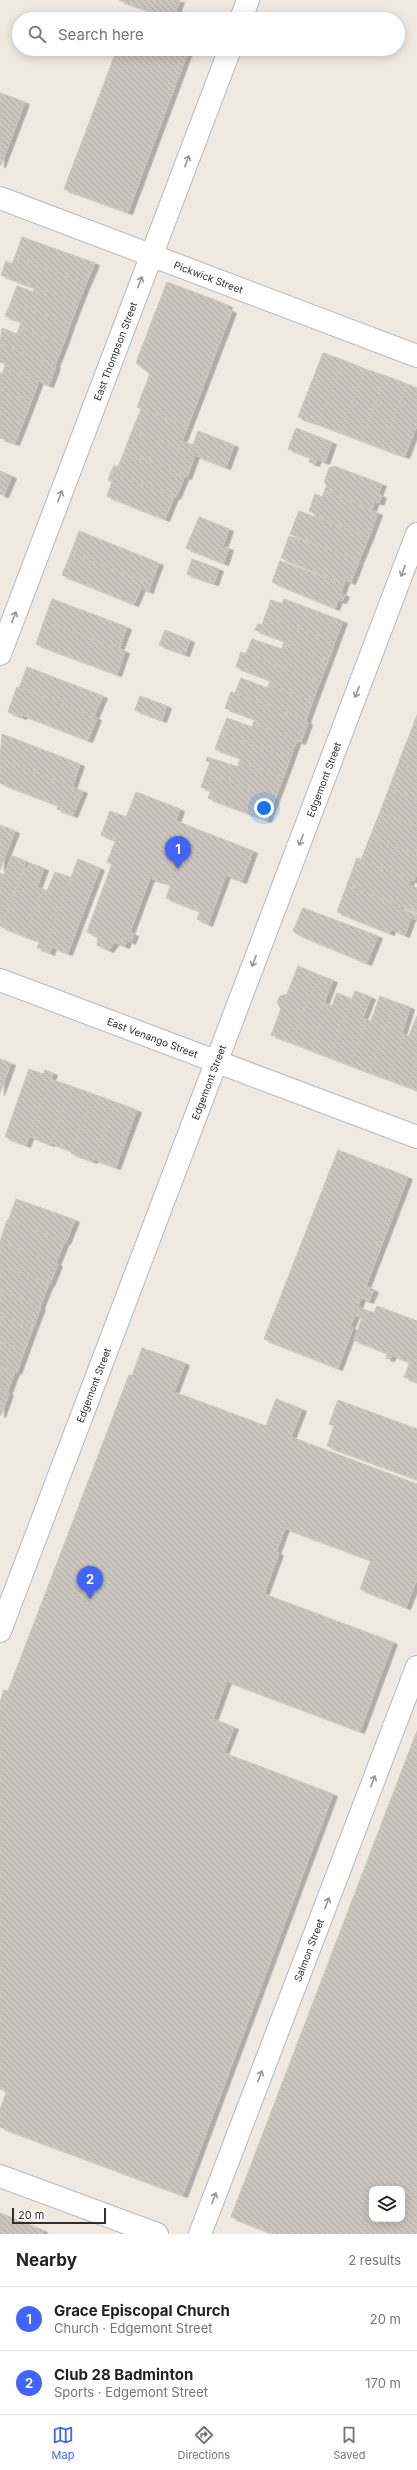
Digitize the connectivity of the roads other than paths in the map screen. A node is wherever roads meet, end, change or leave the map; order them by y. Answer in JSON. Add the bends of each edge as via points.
{"nodes":[{"id":1,"x":248,"y":0,"type":"edge"},
{"id":2,"x":244,"y":12,"type":"edge"},
{"id":3,"x":227,"y":56,"type":"edge"},
{"id":4,"x":0,"y":198,"type":"edge"},
{"id":5,"x":150,"y":255,"type":"junction"},
{"id":6,"x":417,"y":356,"type":"edge"},
{"id":7,"x":417,"y":534,"type":"edge"},
{"id":8,"x":0,"y":654,"type":"edge"},
{"id":9,"x":0,"y":980,"type":"edge"},
{"id":10,"x":216,"y":1061,"type":"junction"},
{"id":11,"x":417,"y":1137,"type":"edge"},
{"id":12,"x":0,"y":1631,"type":"edge"},
{"id":13,"x":417,"y":1667,"type":"edge"},
{"id":14,"x":0,"y":2176,"type":"edge"},
{"id":15,"x":158,"y":2234,"type":"edge"},
{"id":16,"x":200,"y":2234,"type":"edge"}],
"edges":[{"from":1,"to":2,"type":"street"},
{"from":5,"to":3,"type":"street","name":"East Thompson Street","one_way":true},
{"from":4,"to":5,"type":"street","name":"Pickwick Street"},
{"from":5,"to":6,"type":"street","name":"Pickwick Street"},
{"from":8,"to":5,"type":"street","name":"East Thompson Street","one_way":true},
{"from":7,"to":10,"type":"street","name":"Edgemont Street","one_way":true},
{"from":9,"to":10,"type":"street","name":"East Venango Street"},
{"from":10,"to":11,"type":"street","name":"East Venango Street"},
{"from":10,"to":12,"type":"street","name":"Edgemont Street"},
{"from":16,"to":13,"type":"street","name":"Salmon Street","one_way":true},
{"from":14,"to":15,"type":"street"}]}
